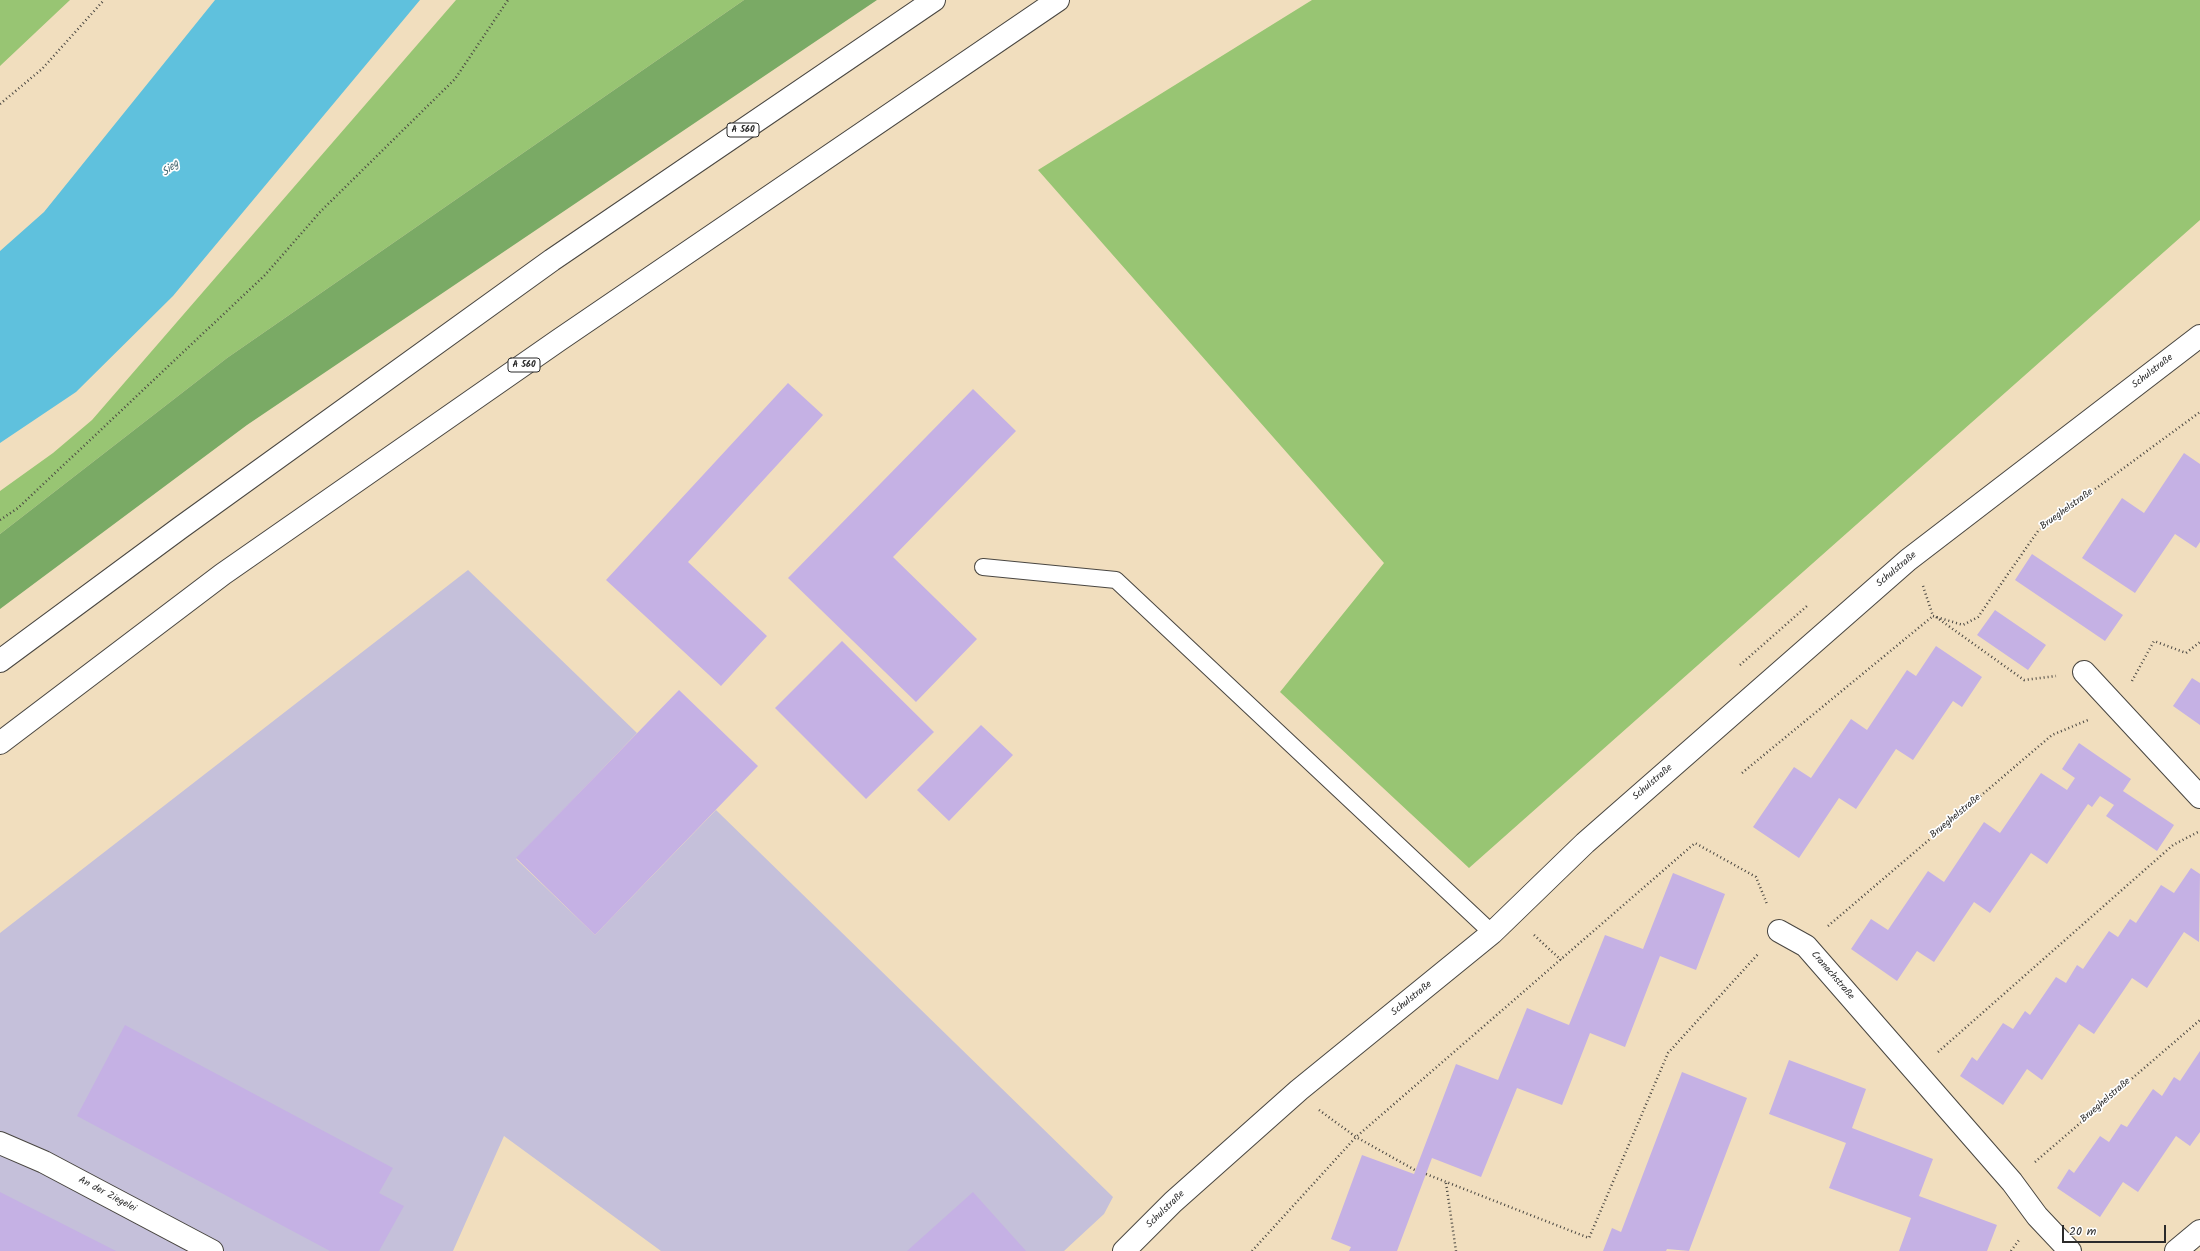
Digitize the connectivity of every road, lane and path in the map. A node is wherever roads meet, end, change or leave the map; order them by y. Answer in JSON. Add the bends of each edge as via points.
{"nodes":[{"id":1,"x":104,"y":0,"type":"edge"},
{"id":2,"x":508,"y":0,"type":"edge"},
{"id":3,"x":934,"y":0,"type":"edge"},
{"id":4,"x":1058,"y":0,"type":"edge"},
{"id":5,"x":0,"y":104,"type":"edge"},
{"id":6,"x":2200,"y":336,"type":"edge"},
{"id":7,"x":2200,"y":412,"type":"edge"},
{"id":8,"x":0,"y":520,"type":"edge"},
{"id":9,"x":983,"y":567,"type":"dead end"},
{"id":10,"x":1933,"y":616,"type":"junction"},
{"id":11,"x":2200,"y":642,"type":"edge"},
{"id":12,"x":0,"y":661,"type":"edge"},
{"id":13,"x":2084,"y":672,"type":"joint"},
{"id":14,"x":2118,"y":708,"type":"junction"},
{"id":15,"x":0,"y":743,"type":"edge"},
{"id":16,"x":1742,"y":773,"type":"dead end"},
{"id":17,"x":2200,"y":797,"type":"edge"},
{"id":18,"x":2200,"y":831,"type":"edge"},
{"id":19,"x":1756,"y":877,"type":"dead end"},
{"id":20,"x":1512,"y":915,"type":"junction"},
{"id":21,"x":1779,"y":932,"type":"joint"},
{"id":22,"x":1492,"y":933,"type":"junction"},
{"id":23,"x":1806,"y":946,"type":"junction"},
{"id":24,"x":1561,"y":960,"type":"junction"},
{"id":25,"x":2200,"y":1020,"type":"edge"},
{"id":26,"x":1914,"y":1071,"type":"junction"},
{"id":27,"x":1299,"y":1090,"type":"junction"},
{"id":28,"x":1356,"y":1137,"type":"junction"},
{"id":29,"x":0,"y":1143,"type":"edge"},
{"id":30,"x":1415,"y":1170,"type":"dead end"},
{"id":31,"x":1426,"y":1174,"type":"dead end"},
{"id":32,"x":1446,"y":1182,"type":"junction"},
{"id":33,"x":2012,"y":1182,"type":"junction"},
{"id":34,"x":2200,"y":1231,"type":"edge"},
{"id":35,"x":212,"y":1251,"type":"edge"},
{"id":36,"x":1124,"y":1251,"type":"edge"},
{"id":37,"x":1252,"y":1251,"type":"edge"},
{"id":38,"x":1456,"y":1251,"type":"edge"},
{"id":39,"x":2070,"y":1251,"type":"edge"},
{"id":40,"x":2176,"y":1251,"type":"edge"}],
"edges":[{"from":1,"to":5,"type":"path","via":[[42,69]]},
{"from":2,"to":8,"type":"path","via":[[455,79],[321,211],[265,275],[18,508]]},
{"from":3,"to":12,"type":"main road","number":"A 560","via":[[552,260]]},
{"from":4,"to":15,"type":"main road","number":"A 560","via":[[559,340],[230,570]]},
{"from":6,"to":20,"type":"main road","name":"Schulstraße","via":[[1908,560],[1585,843]]},
{"from":7,"to":10,"type":"path","name":"Brueghelstraße","via":[[2038,531],[1978,617],[1963,625]]},
{"from":9,"to":22,"type":"lane","via":[[1116,580]]},
{"from":10,"to":13,"type":"path","via":[[2024,680]]},
{"from":10,"to":16,"type":"path"},
{"from":11,"to":14,"type":"path","via":[[2186,654],[2154,641]]},
{"from":13,"to":14,"type":"main road"},
{"from":14,"to":17,"type":"main road"},
{"from":14,"to":23,"type":"path","name":"Brueghelstraße","via":[[2052,735]]},
{"from":18,"to":26,"type":"path","via":[[2173,845]]},
{"from":19,"to":24,"type":"path","via":[[1694,843]]},
{"from":20,"to":22,"type":"main road","name":"Schulstraße"},
{"from":20,"to":24,"type":"path"},
{"from":21,"to":23,"type":"main road","name":"Cranachstraße"},
{"from":21,"to":32,"type":"path","via":[[1668,1053],[1589,1238]]},
{"from":22,"to":27,"type":"main road","name":"Schulstraße"},
{"from":23,"to":26,"type":"main road","name":"Cranachstraße"},
{"from":24,"to":28,"type":"path"},
{"from":25,"to":33,"type":"path","name":"Brueghelstraße"},
{"from":26,"to":33,"type":"main road","name":"Cranachstraße"},
{"from":27,"to":28,"type":"path","via":[[1313,1106]]},
{"from":27,"to":36,"type":"main road","name":"Schulstraße","via":[[1173,1202]]},
{"from":28,"to":30,"type":"path"},
{"from":28,"to":37,"type":"path"},
{"from":29,"to":35,"type":"main road","name":"An der Ziegelei","via":[[44,1162]]},
{"from":31,"to":32,"type":"path"},
{"from":32,"to":38,"type":"path"},
{"from":33,"to":39,"type":"main road","name":"Cranachstraße","via":[[2037,1216]]},
{"from":34,"to":40,"type":"main road"}]}
